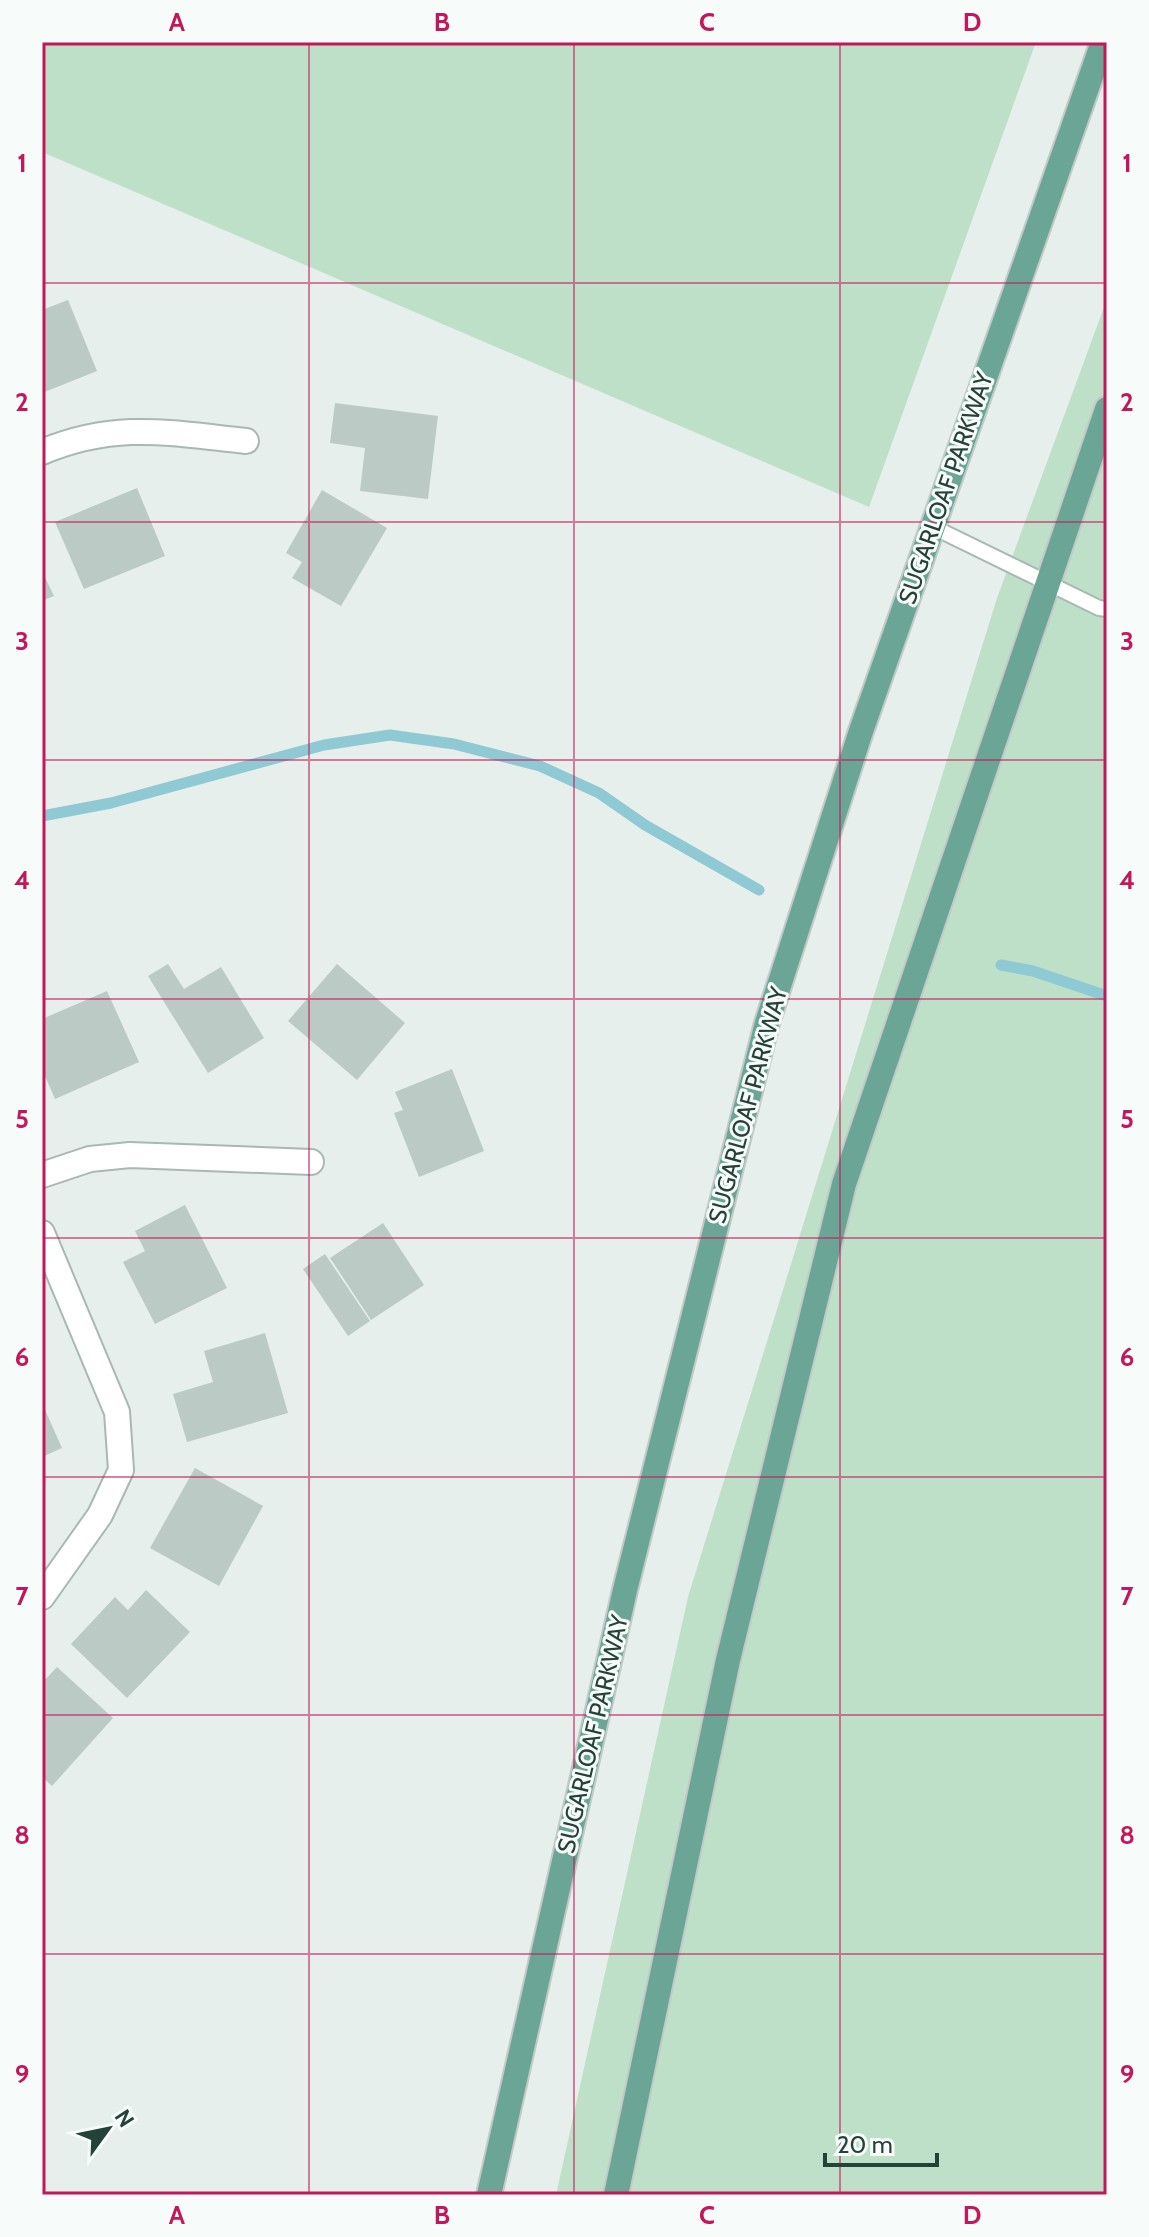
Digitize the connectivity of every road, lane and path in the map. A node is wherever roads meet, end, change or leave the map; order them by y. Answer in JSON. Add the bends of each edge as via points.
{"nodes":[{"id":1,"x":1103,"y":42,"type":"edge"},
{"id":2,"x":1107,"y":409,"type":"edge"},
{"id":3,"x":246,"y":441,"type":"dead end"},
{"id":4,"x":42,"y":452,"type":"edge"},
{"id":5,"x":933,"y":527,"type":"junction"},
{"id":6,"x":1047,"y":581,"type":"junction"},
{"id":7,"x":1107,"y":609,"type":"edge"},
{"id":8,"x":311,"y":1162,"type":"dead end"},
{"id":9,"x":42,"y":1175,"type":"edge"},
{"id":10,"x":42,"y":1233,"type":"edge"},
{"id":11,"x":42,"y":1597,"type":"edge"},
{"id":12,"x":489,"y":2195,"type":"edge"},
{"id":13,"x":616,"y":2195,"type":"edge"}],
"edges":[{"from":1,"to":5,"type":"main road","name":"SUGARLOAF PARKWAY"},
{"from":2,"to":6,"type":"main road"},
{"from":3,"to":4,"type":"street","via":[[143,430],[98,434]]},
{"from":5,"to":6,"type":"lane"},
{"from":5,"to":12,"type":"main road","name":"SUGARLOAF PARKWAY","via":[[767,1023],[625,1590]]},
{"from":6,"to":7,"type":"lane"},
{"from":6,"to":13,"type":"main road","via":[[844,1184],[728,1660]]},
{"from":8,"to":9,"type":"street","via":[[130,1155],[90,1159]]},
{"from":10,"to":11,"type":"street","via":[[117,1412],[121,1470],[100,1515]]}]}
